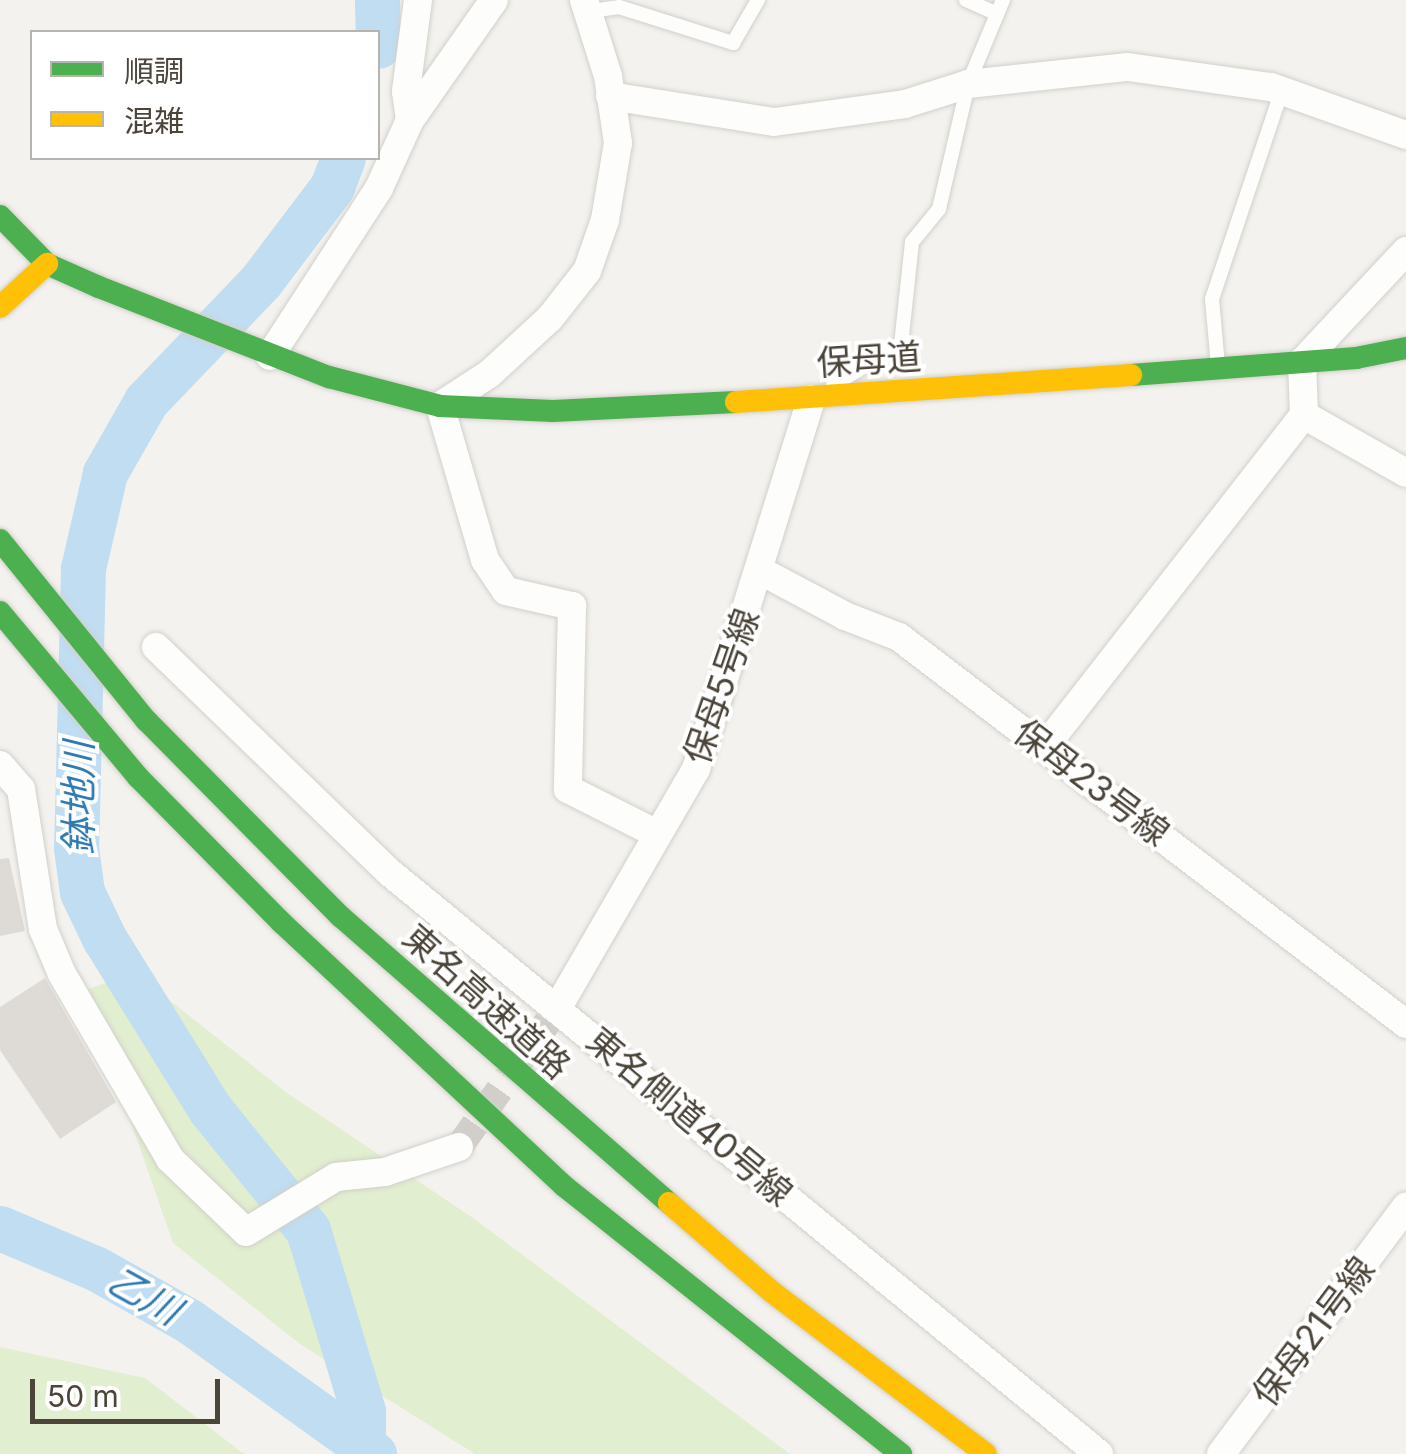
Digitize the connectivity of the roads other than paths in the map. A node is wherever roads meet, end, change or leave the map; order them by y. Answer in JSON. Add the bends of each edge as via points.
{"nodes":[{"id":1,"x":418,"y":0,"type":"edge"},
{"id":2,"x":494,"y":0,"type":"edge"},
{"id":3,"x":758,"y":0,"type":"edge"},
{"id":4,"x":966,"y":0,"type":"edge"},
{"id":5,"x":588,"y":6,"type":"edge"},
{"id":6,"x":1000,"y":7,"type":"edge"},
{"id":7,"x":968,"y":84,"type":"junction"},
{"id":8,"x":1282,"y":90,"type":"junction"},
{"id":9,"x":610,"y":96,"type":"junction"},
{"id":10,"x":410,"y":120,"type":"junction"},
{"id":11,"x":1406,"y":135,"type":"edge"},
{"id":12,"x":0,"y":216,"type":"edge"},
{"id":13,"x":1406,"y":252,"type":"edge"},
{"id":14,"x":47,"y":264,"type":"junction"},
{"id":15,"x":0,"y":308,"type":"edge"},
{"id":16,"x":1406,"y":348,"type":"edge"},
{"id":17,"x":258,"y":351,"type":"junction"},
{"id":18,"x":1302,"y":362,"type":"junction"},
{"id":19,"x":1218,"y":366,"type":"junction"},
{"id":20,"x":810,"y":399,"type":"junction"},
{"id":21,"x":440,"y":406,"type":"junction"},
{"id":22,"x":1304,"y":416,"type":"junction"},
{"id":23,"x":1406,"y":473,"type":"edge"},
{"id":24,"x":0,"y":540,"type":"edge"},
{"id":25,"x":760,"y":570,"type":"junction"},
{"id":26,"x":0,"y":612,"type":"edge"},
{"id":27,"x":156,"y":648,"type":"dead end"},
{"id":28,"x":1046,"y":746,"type":"junction"},
{"id":29,"x":0,"y":764,"type":"edge"},
{"id":30,"x":656,"y":833,"type":"junction"},
{"id":31,"x":558,"y":1007,"type":"junction"},
{"id":32,"x":1406,"y":1024,"type":"edge"},
{"id":33,"x":460,"y":1147,"type":"tunnel mouth"},
{"id":34,"x":1406,"y":1207,"type":"edge"},
{"id":35,"x":901,"y":1454,"type":"edge"},
{"id":36,"x":986,"y":1454,"type":"edge"},
{"id":37,"x":1099,"y":1454,"type":"edge"},
{"id":38,"x":1221,"y":1454,"type":"edge"}],
"edges":[{"from":1,"to":10,"type":"street","via":[[406,91]]},
{"from":2,"to":10,"type":"street"},
{"from":3,"to":5,"type":"lane","via":[[733,42],[619,7]]},
{"from":4,"to":6,"type":"lane"},
{"from":5,"to":9,"type":"street"},
{"from":6,"to":7,"type":"lane"},
{"from":7,"to":8,"type":"street","via":[[1128,67]]},
{"from":7,"to":9,"type":"street","via":[[905,104],[774,122]]},
{"from":7,"to":20,"type":"lane","via":[[939,209],[912,242],[901,345]]},
{"from":8,"to":11,"type":"street"},
{"from":8,"to":19,"type":"lane","via":[[1212,299]]},
{"from":9,"to":21,"type":"street","via":[[618,143],[606,220],[587,270],[550,318]]},
{"from":10,"to":17,"type":"street","via":[[379,188]]},
{"from":12,"to":14,"type":"main road"},
{"from":13,"to":18,"type":"street"},
{"from":14,"to":15,"type":"main road"},
{"from":14,"to":17,"type":"main road","name":"保母道"},
{"from":16,"to":18,"type":"main road","name":"保母道"},
{"from":17,"to":21,"type":"main road","name":"保母道","via":[[383,394]]},
{"from":18,"to":19,"type":"main road","name":"保母道"},
{"from":18,"to":22,"type":"street"},
{"from":19,"to":20,"type":"main road","name":"保母道"},
{"from":20,"to":21,"type":"main road","name":"保母道","via":[[553,411]]},
{"from":20,"to":25,"type":"street","name":"保母5号線"},
{"from":21,"to":30,"type":"street","via":[[485,560],[506,591],[572,606],[568,788]]},
{"from":22,"to":23,"type":"street"},
{"from":22,"to":28,"type":"street"},
{"from":24,"to":36,"type":"main road","name":"東名高速道路","via":[[146,720],[340,916],[772,1292]]},
{"from":25,"to":28,"type":"street","name":"保母23号線","via":[[899,637]]},
{"from":25,"to":30,"type":"street","name":"保母5号線","via":[[696,768]]},
{"from":26,"to":35,"type":"main road","via":[[138,777],[281,922],[564,1186]]},
{"from":27,"to":31,"type":"street","name":"東名側道40号線","via":[[389,872]]},
{"from":28,"to":32,"type":"street","name":"保母23号線"},
{"from":29,"to":33,"type":"street","via":[[21,788],[43,929],[62,974],[170,1159],[246,1232],[336,1177],[385,1172]]},
{"from":30,"to":31,"type":"street","name":"保母5号線"},
{"from":31,"to":37,"type":"street","name":"東名側道40号線"},
{"from":34,"to":38,"type":"street","name":"保母21号線"}]}
